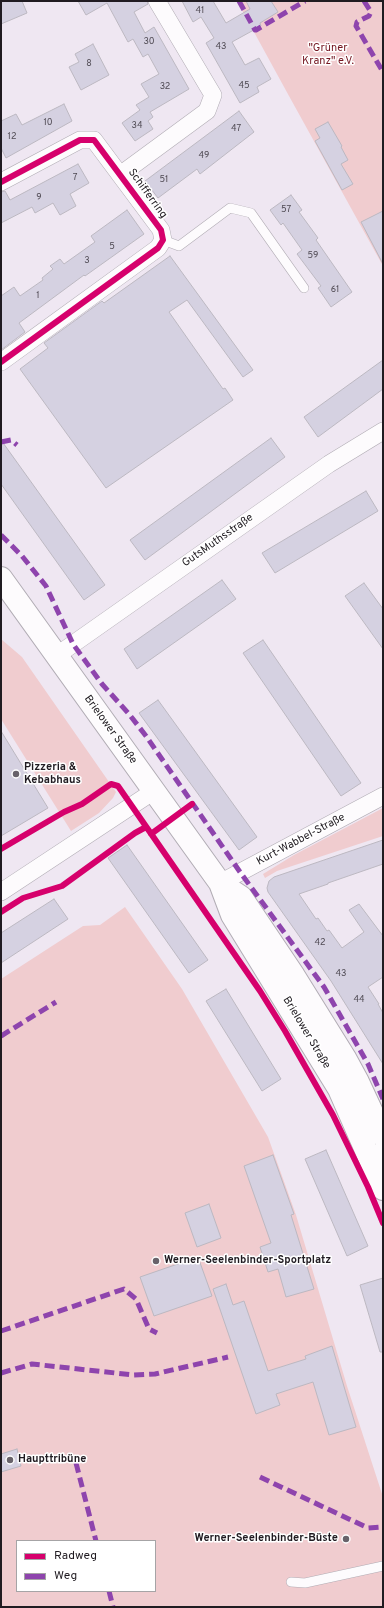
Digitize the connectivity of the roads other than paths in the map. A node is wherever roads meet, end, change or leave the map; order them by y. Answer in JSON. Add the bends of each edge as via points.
{"nodes":[{"id":1,"x":157,"y":1,"type":"edge"},
{"id":2,"x":120,"y":175,"type":"junction"},
{"id":3,"x":1,"y":182,"type":"edge"},
{"id":4,"x":163,"y":240,"type":"junction"},
{"id":5,"x":304,"y":288,"type":"dead end"},
{"id":6,"x":1,"y":362,"type":"edge"},
{"id":7,"x":383,"y":431,"type":"edge"},
{"id":8,"x":1,"y":578,"type":"edge"},
{"id":9,"x":56,"y":656,"type":"junction"},
{"id":10,"x":154,"y":791,"type":"junction"},
{"id":11,"x":383,"y":796,"type":"edge"},
{"id":12,"x":220,"y":883,"type":"junction"},
{"id":13,"x":1,"y":892,"type":"edge"},
{"id":14,"x":383,"y":1136,"type":"edge"},
{"id":15,"x":376,"y":1153,"type":"edge"},
{"id":16,"x":383,"y":1189,"type":"edge"},
{"id":17,"x":383,"y":1566,"type":"edge"},
{"id":18,"x":290,"y":1582,"type":"dead end"}],
"edges":[{"from":1,"to":2,"type":"street","name":"Schifferring","via":[[213,95],[207,111]]},
{"from":2,"to":3,"type":"street","name":"Schifferring","via":[[94,140],[80,140]]},
{"from":2,"to":4,"type":"street","name":"Schifferring","via":[[161,230]]},
{"from":4,"to":5,"type":"lane","via":[[179,246],[230,208],[251,213]]},
{"from":4,"to":6,"type":"street","via":[[158,248]]},
{"from":7,"to":9,"type":"street","name":"GutsMuthsstraße","via":[[329,464]]},
{"from":8,"to":9,"type":"main road","name":"Brielower Straße"},
{"from":9,"to":10,"type":"main road","name":"Brielower Straße"},
{"from":10,"to":12,"type":"main road","name":"Brielower Straße"},
{"from":10,"to":13,"type":"street"},
{"from":11,"to":12,"type":"street","name":"Kurt-Wabbel-Straße"},
{"from":12,"to":14,"type":"main road","name":"Brielower Straße","via":[[241,897],[294,976],[345,1058]]},
{"from":12,"to":15,"type":"main road","name":"Brielower Straße","via":[[232,915]]},
{"from":15,"to":16,"type":"main road","name":"Brielower Straße"},
{"from":17,"to":18,"type":"lane","via":[[306,1583]]}]}
